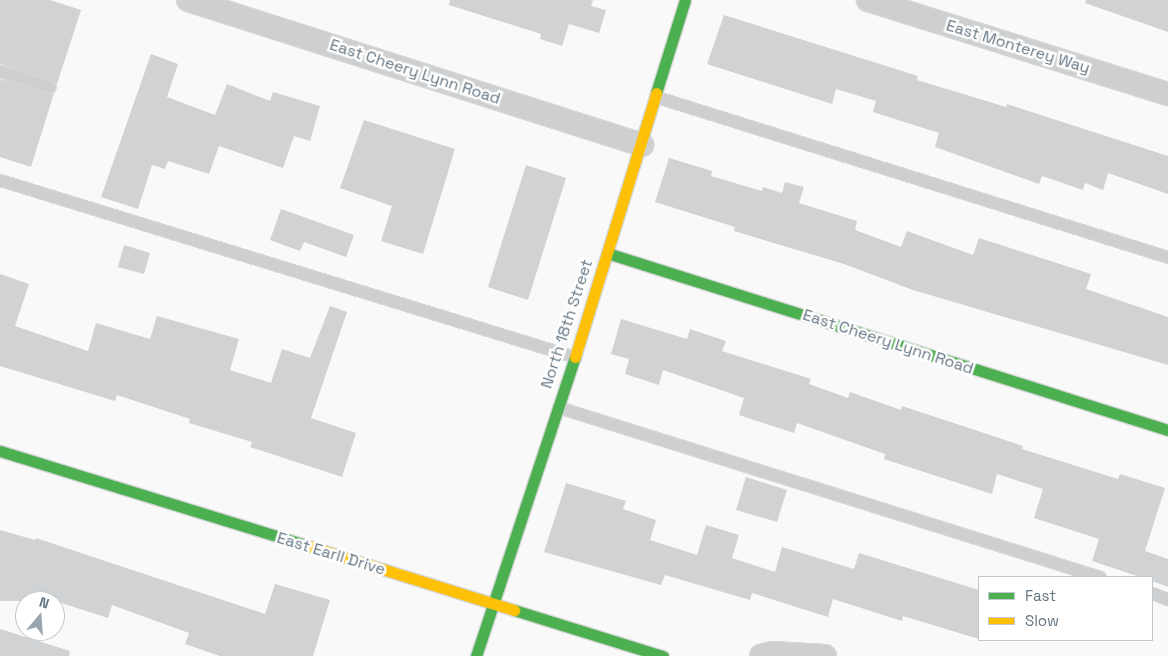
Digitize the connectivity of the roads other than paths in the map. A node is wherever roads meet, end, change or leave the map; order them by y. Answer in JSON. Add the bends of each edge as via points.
{"nodes":[{"id":1,"x":188,"y":0,"type":"edge"},
{"id":2,"x":685,"y":0,"type":"edge"},
{"id":3,"x":868,"y":0,"type":"edge"},
{"id":4,"x":0,"y":71,"type":"edge"},
{"id":5,"x":50,"y":87,"type":"dead end"},
{"id":6,"x":1168,"y":94,"type":"edge"},
{"id":7,"x":657,"y":97,"type":"junction"},
{"id":8,"x":642,"y":144,"type":"junction"},
{"id":9,"x":0,"y":180,"type":"edge"},
{"id":10,"x":607,"y":253,"type":"junction"},
{"id":11,"x":1168,"y":258,"type":"edge"},
{"id":12,"x":575,"y":357,"type":"junction"},
{"id":13,"x":557,"y":407,"type":"junction"},
{"id":14,"x":1168,"y":430,"type":"edge"},
{"id":15,"x":0,"y":451,"type":"edge"},
{"id":16,"x":1097,"y":576,"type":"edge"},
{"id":17,"x":1153,"y":594,"type":"edge"},
{"id":18,"x":1168,"y":598,"type":"edge"},
{"id":19,"x":493,"y":604,"type":"junction"},
{"id":20,"x":768,"y":655,"type":"edge"},
{"id":21,"x":476,"y":656,"type":"edge"},
{"id":22,"x":663,"y":656,"type":"edge"},
{"id":23,"x":825,"y":656,"type":"edge"}],
"edges":[{"from":1,"to":8,"type":"street","name":"East Cheery Lynn Road"},
{"from":2,"to":7,"type":"street","name":"North 18th Street"},
{"from":3,"to":6,"type":"street","name":"East Monterey Way"},
{"from":4,"to":5,"type":"lane"},
{"from":7,"to":8,"type":"street","name":"North 18th Street"},
{"from":7,"to":11,"type":"lane"},
{"from":8,"to":10,"type":"street","name":"North 18th Street"},
{"from":9,"to":12,"type":"lane"},
{"from":10,"to":12,"type":"street","name":"North 18th Street"},
{"from":10,"to":14,"type":"street","name":"East Cheery Lynn Road"},
{"from":12,"to":13,"type":"street","name":"North 18th Street"},
{"from":13,"to":16,"type":"lane"},
{"from":13,"to":19,"type":"street","name":"North 18th Street"},
{"from":15,"to":19,"type":"street","name":"East Earll Drive"},
{"from":17,"to":18,"type":"lane"},
{"from":19,"to":21,"type":"street","name":"North 18th Street"},
{"from":19,"to":22,"type":"street","name":"East Earll Drive"},
{"from":20,"to":23,"type":"street"}]}
